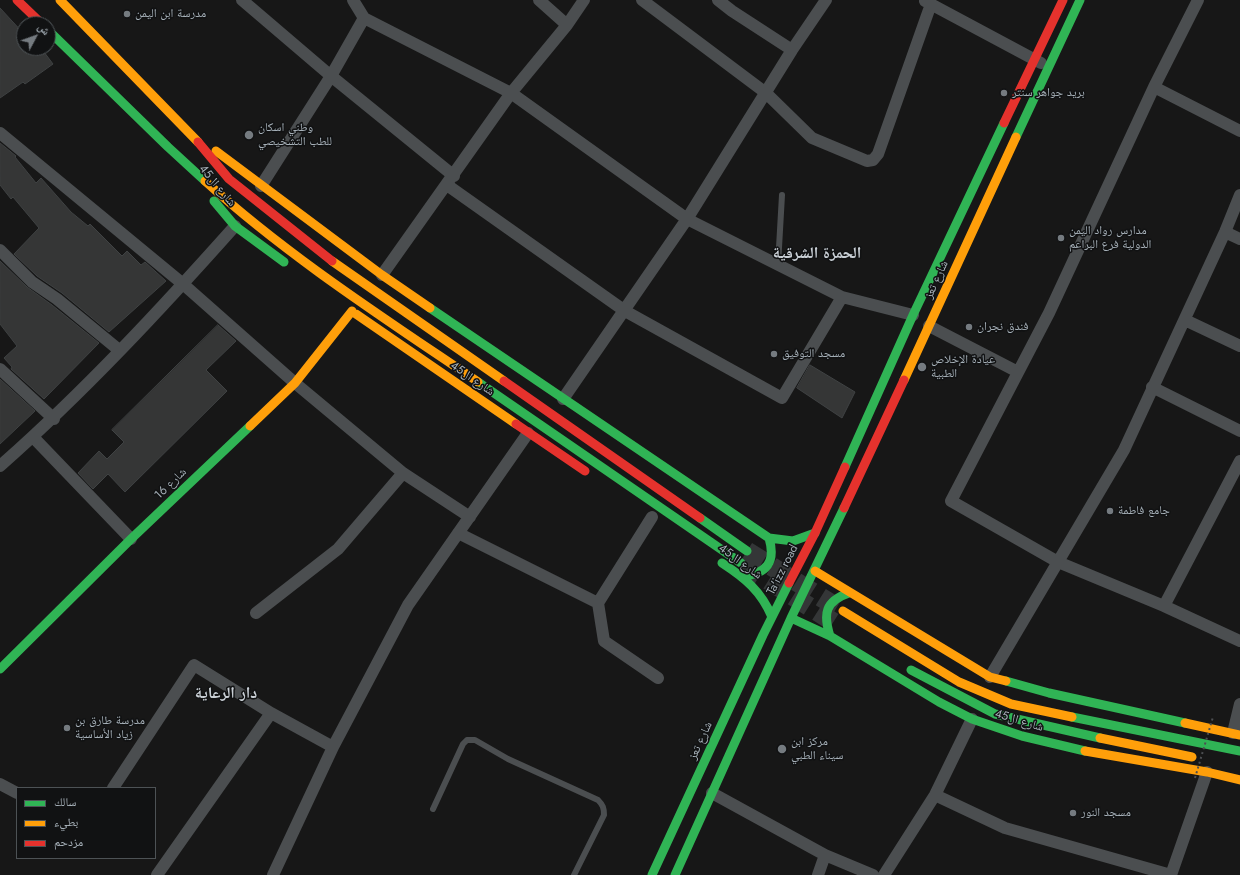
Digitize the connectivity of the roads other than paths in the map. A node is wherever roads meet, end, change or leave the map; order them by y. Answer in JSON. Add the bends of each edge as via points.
{"nodes":[{"id":1,"x":17,"y":0,"type":"edge"},
{"id":2,"x":242,"y":0,"type":"edge"},
{"id":3,"x":353,"y":0,"type":"edge"},
{"id":4,"x":539,"y":0,"type":"edge"},
{"id":5,"x":584,"y":0,"type":"edge"},
{"id":6,"x":642,"y":0,"type":"edge"},
{"id":7,"x":718,"y":0,"type":"edge"},
{"id":8,"x":826,"y":0,"type":"edge"},
{"id":9,"x":1063,"y":0,"type":"edge"},
{"id":10,"x":1080,"y":0,"type":"edge"},
{"id":11,"x":1198,"y":0,"type":"edge"},
{"id":12,"x":66,"y":2,"type":"edge"},
{"id":13,"x":927,"y":2,"type":"edge"},
{"id":14,"x":34,"y":16,"type":"edge"},
{"id":15,"x":364,"y":18,"type":"junction"},
{"id":16,"x":567,"y":25,"type":"junction"},
{"id":17,"x":56,"y":38,"type":"edge"},
{"id":18,"x":792,"y":50,"type":"junction"},
{"id":19,"x":1034,"y":60,"type":"junction"},
{"id":20,"x":1049,"y":68,"type":"junction"},
{"id":21,"x":331,"y":76,"type":"junction"},
{"id":22,"x":1154,"y":87,"type":"junction"},
{"id":23,"x":511,"y":93,"type":"junction"},
{"id":24,"x":766,"y":93,"type":"junction"},
{"id":25,"x":186,"y":128,"type":"junction"},
{"id":26,"x":1240,"y":131,"type":"edge"},
{"id":27,"x":0,"y":133,"type":"edge"},
{"id":28,"x":168,"y":147,"type":"junction"},
{"id":29,"x":450,"y":181,"type":"junction"},
{"id":30,"x":261,"y":186,"type":"junction"},
{"id":31,"x":782,"y":195,"type":"dead end"},
{"id":32,"x":1240,"y":195,"type":"edge"},
{"id":33,"x":687,"y":219,"type":"junction"},
{"id":34,"x":235,"y":226,"type":"junction"},
{"id":35,"x":1225,"y":232,"type":"junction"},
{"id":36,"x":1240,"y":239,"type":"edge"},
{"id":37,"x":0,"y":250,"type":"edge"},
{"id":38,"x":778,"y":265,"type":"junction"},
{"id":39,"x":291,"y":266,"type":"dead end"},
{"id":40,"x":382,"y":275,"type":"junction"},
{"id":41,"x":183,"y":284,"type":"junction"},
{"id":42,"x":842,"y":297,"type":"junction"},
{"id":43,"x":349,"y":309,"type":"joint"},
{"id":44,"x":625,"y":311,"type":"junction"},
{"id":45,"x":913,"y":315,"type":"junction"},
{"id":46,"x":1185,"y":320,"type":"junction"},
{"id":47,"x":929,"y":326,"type":"junction"},
{"id":48,"x":1240,"y":346,"type":"edge"},
{"id":49,"x":119,"y":350,"type":"junction"},
{"id":50,"x":0,"y":368,"type":"edge"},
{"id":51,"x":1018,"y":372,"type":"junction"},
{"id":52,"x":295,"y":383,"type":"junction"},
{"id":53,"x":1152,"y":387,"type":"junction"},
{"id":54,"x":563,"y":399,"type":"junction"},
{"id":55,"x":54,"y":419,"type":"junction"},
{"id":56,"x":1240,"y":430,"type":"edge"},
{"id":57,"x":528,"y":433,"type":"junction"},
{"id":58,"x":33,"y":437,"type":"junction"},
{"id":59,"x":1240,"y":461,"type":"edge"},
{"id":60,"x":0,"y":466,"type":"edge"},
{"id":61,"x":404,"y":473,"type":"junction"},
{"id":62,"x":594,"y":477,"type":"dead end"},
{"id":63,"x":470,"y":517,"type":"junction"},
{"id":64,"x":652,"y":517,"type":"dead end"},
{"id":65,"x":458,"y":533,"type":"junction"},
{"id":66,"x":815,"y":533,"type":"junction"},
{"id":67,"x":769,"y":538,"type":"junction"},
{"id":68,"x":131,"y":539,"type":"junction"},
{"id":69,"x":747,"y":551,"type":"tunnel mouth"},
{"id":70,"x":716,"y":559,"type":"dead end"},
{"id":71,"x":1058,"y":562,"type":"junction"},
{"id":72,"x":741,"y":563,"type":"tunnel mouth"},
{"id":73,"x":815,"y":571,"type":"junction"},
{"id":74,"x":742,"y":576,"type":"junction"},
{"id":75,"x":849,"y":593,"type":"junction"},
{"id":76,"x":598,"y":603,"type":"junction"},
{"id":77,"x":1164,"y":606,"type":"junction"},
{"id":78,"x":842,"y":611,"type":"tunnel mouth"},
{"id":79,"x":256,"y":613,"type":"dead end"},
{"id":80,"x":772,"y":617,"type":"junction"},
{"id":81,"x":791,"y":618,"type":"junction"},
{"id":82,"x":830,"y":636,"type":"junction"},
{"id":83,"x":1240,"y":641,"type":"edge"},
{"id":84,"x":902,"y":664,"type":"dead end"},
{"id":85,"x":0,"y":669,"type":"edge"},
{"id":86,"x":990,"y":677,"type":"junction"},
{"id":87,"x":658,"y":678,"type":"dead end"},
{"id":88,"x":1240,"y":704,"type":"edge"},
{"id":89,"x":271,"y":713,"type":"junction"},
{"id":90,"x":972,"y":719,"type":"junction"},
{"id":91,"x":1236,"y":734,"type":"edge"},
{"id":92,"x":333,"y":747,"type":"junction"},
{"id":93,"x":1240,"y":751,"type":"edge"},
{"id":94,"x":1202,"y":760,"type":"dead end"},
{"id":95,"x":1207,"y":772,"type":"junction"},
{"id":96,"x":1240,"y":780,"type":"edge"},
{"id":97,"x":0,"y":784,"type":"edge"},
{"id":98,"x":114,"y":787,"type":"edge"},
{"id":99,"x":16,"y":792,"type":"edge"},
{"id":100,"x":712,"y":793,"type":"junction"},
{"id":101,"x":935,"y":795,"type":"junction"},
{"id":102,"x":433,"y":808,"type":"dead end"},
{"id":103,"x":825,"y":855,"type":"junction"},
{"id":104,"x":158,"y":875,"type":"edge"},
{"id":105,"x":273,"y":875,"type":"edge"},
{"id":106,"x":574,"y":875,"type":"edge"},
{"id":107,"x":652,"y":875,"type":"edge"},
{"id":108,"x":675,"y":875,"type":"edge"},
{"id":109,"x":818,"y":875,"type":"edge"},
{"id":110,"x":873,"y":875,"type":"edge"},
{"id":111,"x":884,"y":875,"type":"edge"}],
"edges":[{"from":1,"to":14,"type":"main road"},
{"from":2,"to":21,"type":"street"},
{"from":3,"to":15,"type":"street"},
{"from":4,"to":16,"type":"street"},
{"from":5,"to":16,"type":"street"},
{"from":6,"to":24,"type":"street"},
{"from":7,"to":18,"type":"street"},
{"from":8,"to":18,"type":"street"},
{"from":9,"to":19,"type":"main road","name":"شارع تعز"},
{"from":10,"to":20,"type":"main road","name":"شارع تعز"},
{"from":11,"to":22,"type":"street"},
{"from":12,"to":25,"type":"main road","name":"شارع ال45"},
{"from":13,"to":19,"type":"street"},
{"from":13,"to":24,"type":"street","via":[[878,154],[873,160],[866,161],[812,138]]},
{"from":15,"to":21,"type":"street"},
{"from":15,"to":23,"type":"street"},
{"from":16,"to":23,"type":"street"},
{"from":17,"to":28,"type":"main road","name":"شارع ال45"},
{"from":18,"to":24,"type":"street"},
{"from":19,"to":20,"type":"street"},
{"from":19,"to":45,"type":"main road","name":"شارع تعز"},
{"from":20,"to":47,"type":"main road","name":"شارع تعز"},
{"from":21,"to":29,"type":"street"},
{"from":21,"to":30,"type":"street"},
{"from":22,"to":26,"type":"street"},
{"from":22,"to":51,"type":"street","via":[[1049,313]]},
{"from":23,"to":29,"type":"street"},
{"from":23,"to":33,"type":"street"},
{"from":24,"to":33,"type":"street"},
{"from":25,"to":30,"type":"main road","name":"شارع ال45"},
{"from":25,"to":69,"type":"main road","name":"شارع ال45","via":[[228,178],[321,253]]},
{"from":27,"to":41,"type":"street"},
{"from":28,"to":34,"type":"main road","name":"شارع ال45"},
{"from":28,"to":72,"type":"main road","name":"شارع ال45","via":[[232,205],[314,269]]},
{"from":29,"to":40,"type":"street"},
{"from":29,"to":44,"type":"street"},
{"from":30,"to":40,"type":"main road","name":"شارع ال45"},
{"from":31,"to":38,"type":"lane"},
{"from":32,"to":35,"type":"street"},
{"from":33,"to":38,"type":"street"},
{"from":33,"to":44,"type":"street"},
{"from":34,"to":39,"type":"main road","name":"شارع ال45"},
{"from":34,"to":41,"type":"street"},
{"from":35,"to":36,"type":"street"},
{"from":35,"to":46,"type":"street"},
{"from":37,"to":49,"type":"street","via":[[32,282],[57,299]]},
{"from":38,"to":42,"type":"street"},
{"from":40,"to":54,"type":"main road","name":"شارع ال45"},
{"from":41,"to":49,"type":"street"},
{"from":41,"to":52,"type":"street"},
{"from":42,"to":44,"type":"street","via":[[782,398]]},
{"from":42,"to":45,"type":"street"},
{"from":43,"to":52,"type":"main road","name":"شارع 16"},
{"from":43,"to":57,"type":"main road","name":"شارع ال45"},
{"from":44,"to":54,"type":"street"},
{"from":45,"to":66,"type":"main road","name":"شارع تعز"},
{"from":46,"to":48,"type":"street"},
{"from":46,"to":53,"type":"street"},
{"from":47,"to":51,"type":"street"},
{"from":47,"to":73,"type":"main road","name":"شارع تعز"},
{"from":49,"to":55,"type":"street"},
{"from":50,"to":55,"type":"street"},
{"from":51,"to":71,"type":"street","via":[[951,501]]},
{"from":52,"to":61,"type":"street"},
{"from":52,"to":68,"type":"main road","name":"شارع 16"},
{"from":53,"to":56,"type":"street"},
{"from":53,"to":71,"type":"street","via":[[1124,450]]},
{"from":54,"to":67,"type":"main road","name":"شارع ال45"},
{"from":55,"to":58,"type":"street"},
{"from":57,"to":62,"type":"main road","name":"شارع ال45"},
{"from":57,"to":63,"type":"street"},
{"from":58,"to":60,"type":"street"},
{"from":58,"to":68,"type":"street"},
{"from":59,"to":77,"type":"street"},
{"from":61,"to":63,"type":"street"},
{"from":61,"to":79,"type":"street","via":[[338,550]]},
{"from":63,"to":65,"type":"street"},
{"from":64,"to":76,"type":"street"},
{"from":65,"to":76,"type":"street"},
{"from":65,"to":92,"type":"street","via":[[408,605]]},
{"from":66,"to":67,"type":"main road","name":"شارع ال45","via":[[799,542]]},
{"from":66,"to":80,"type":"main road","name":"Ta'izz road"},
{"from":67,"to":74,"type":"main road","via":[[773,552],[769,566],[762,573]]},
{"from":68,"to":85,"type":"main road","name":"شارع 16"},
{"from":70,"to":74,"type":"main road","name":"شارع ال45"},
{"from":71,"to":77,"type":"street"},
{"from":71,"to":86,"type":"street"},
{"from":73,"to":75,"type":"main road"},
{"from":73,"to":81,"type":"main road"},
{"from":74,"to":80,"type":"main road","name":"شارع ال45","via":[[766,600]]},
{"from":75,"to":82,"type":"main road","via":[[837,598],[828,607],[825,624]]},
{"from":75,"to":86,"type":"main road"},
{"from":76,"to":87,"type":"street","via":[[604,641]]},
{"from":77,"to":83,"type":"street"},
{"from":78,"to":93,"type":"main road","name":"شارع ال45","via":[[958,682],[1011,704]]},
{"from":80,"to":107,"type":"main road","name":"شارع تعز"},
{"from":81,"to":82,"type":"main road","name":"شارع ال45"},
{"from":81,"to":100,"type":"main road"},
{"from":82,"to":90,"type":"main road","name":"شارع ال45"},
{"from":84,"to":94,"type":"main road","name":"شارع ال45","via":[[995,714]]},
{"from":86,"to":91,"type":"main road","via":[[1049,693]]},
{"from":88,"to":91,"type":"street"},
{"from":89,"to":92,"type":"street"},
{"from":89,"to":98,"type":"street","via":[[194,664]]},
{"from":89,"to":104,"type":"street"},
{"from":90,"to":95,"type":"main road","name":"شارع ال45","via":[[1022,736],[1110,756]]},
{"from":90,"to":101,"type":"street"},
{"from":92,"to":105,"type":"street"},
{"from":95,"to":96,"type":"main road","name":"شارع ال45"},
{"from":95,"to":101,"type":"street","via":[[1171,875],[1005,828]]},
{"from":97,"to":99,"type":"street"},
{"from":100,"to":103,"type":"street"},
{"from":100,"to":108,"type":"main road"},
{"from":101,"to":111,"type":"street"},
{"from":102,"to":106,"type":"lane","via":[[463,744],[467,740],[475,740],[508,759],[602,804],[604,815]]},
{"from":103,"to":109,"type":"street"},
{"from":103,"to":110,"type":"street"}]}
